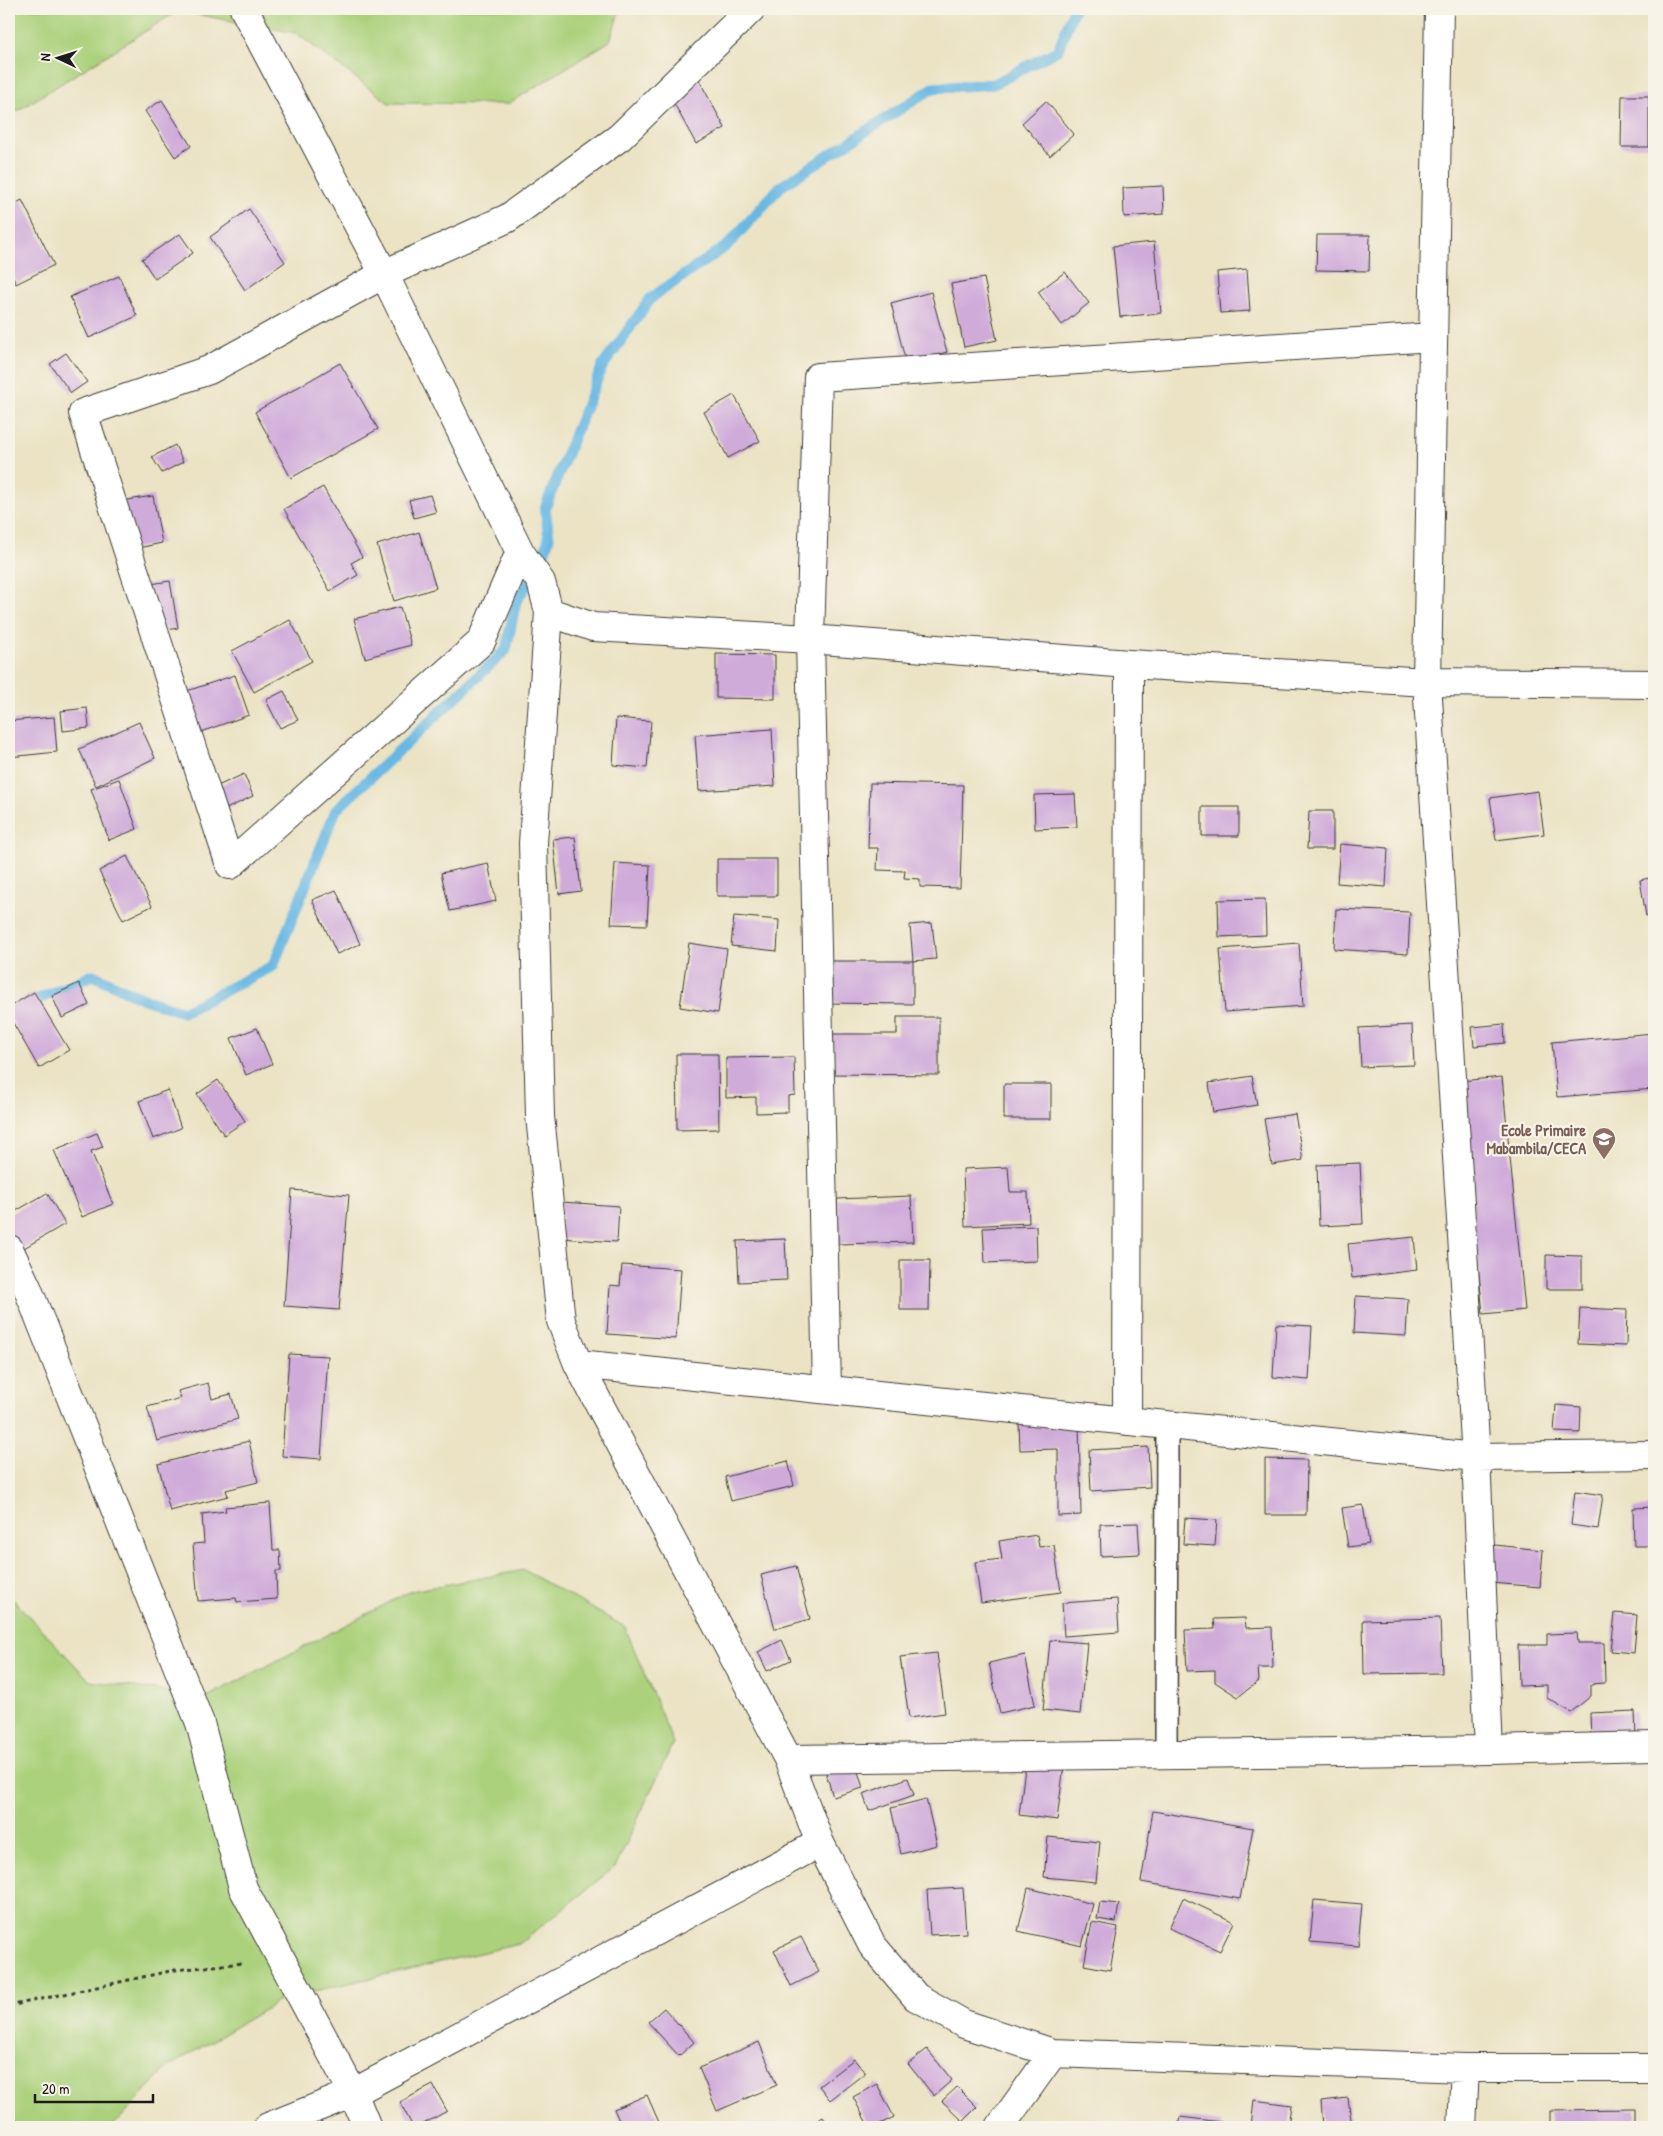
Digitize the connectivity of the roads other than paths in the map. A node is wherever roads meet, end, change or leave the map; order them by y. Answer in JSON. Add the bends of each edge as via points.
{"nodes":[{"id":1,"x":244,"y":9,"type":"edge"},
{"id":2,"x":751,"y":9,"type":"edge"},
{"id":3,"x":1439,"y":9,"type":"edge"},
{"id":4,"x":384,"y":274,"type":"junction"},
{"id":5,"x":1433,"y":337,"type":"junction"},
{"id":6,"x":529,"y":566,"type":"junction"},
{"id":7,"x":549,"y":612,"type":"junction"},
{"id":8,"x":810,"y":639,"type":"junction"},
{"id":9,"x":1129,"y":664,"type":"junction"},
{"id":10,"x":1427,"y":682,"type":"junction"},
{"id":11,"x":1654,"y":684,"type":"edge"},
{"id":12,"x":9,"y":1248,"type":"edge"},
{"id":13,"x":578,"y":1364,"type":"junction"},
{"id":14,"x":827,"y":1389,"type":"junction"},
{"id":15,"x":1127,"y":1421,"type":"junction"},
{"id":16,"x":1167,"y":1425,"type":"junction"},
{"id":17,"x":1654,"y":1455,"type":"edge"},
{"id":18,"x":1476,"y":1457,"type":"junction"},
{"id":19,"x":1654,"y":1746,"type":"edge"},
{"id":20,"x":1489,"y":1750,"type":"junction"},
{"id":21,"x":1166,"y":1755,"type":"junction"},
{"id":22,"x":788,"y":1759,"type":"junction"},
{"id":23,"x":820,"y":1843,"type":"junction"},
{"id":24,"x":1054,"y":2053,"type":"junction"},
{"id":25,"x":1465,"y":2068,"type":"junction"},
{"id":26,"x":1654,"y":2068,"type":"edge"},
{"id":27,"x":352,"y":2093,"type":"junction"},
{"id":28,"x":268,"y":2127,"type":"edge"},
{"id":29,"x":367,"y":2127,"type":"edge"},
{"id":30,"x":1000,"y":2127,"type":"edge"},
{"id":31,"x":1462,"y":2127,"type":"edge"}],
"edges":[{"from":1,"to":4,"type":"street"},
{"from":2,"to":4,"type":"street","via":[[620,137],[508,218]]},
{"from":3,"to":5,"type":"street"},
{"from":4,"to":6,"type":"street"},
{"from":4,"to":6,"type":"street","via":[[209,370],[83,413],[230,865],[481,642]]},
{"from":5,"to":8,"type":"street","via":[[818,377]]},
{"from":5,"to":10,"type":"street"},
{"from":6,"to":7,"type":"street"},
{"from":7,"to":8,"type":"street","via":[[593,627]]},
{"from":7,"to":13,"type":"street","via":[[533,843],[540,1116],[561,1321]]},
{"from":8,"to":9,"type":"street"},
{"from":8,"to":14,"type":"street"},
{"from":9,"to":10,"type":"street"},
{"from":9,"to":15,"type":"street"},
{"from":10,"to":11,"type":"street"},
{"from":10,"to":18,"type":"street"},
{"from":12,"to":27,"type":"street","via":[[200,1723],[243,1888]]},
{"from":13,"to":14,"type":"street"},
{"from":13,"to":22,"type":"street"},
{"from":14,"to":15,"type":"street"},
{"from":15,"to":16,"type":"street"},
{"from":16,"to":18,"type":"street"},
{"from":16,"to":21,"type":"lane"},
{"from":17,"to":18,"type":"street"},
{"from":18,"to":20,"type":"street"},
{"from":19,"to":20,"type":"street"},
{"from":20,"to":21,"type":"street"},
{"from":21,"to":22,"type":"street"},
{"from":22,"to":23,"type":"street"},
{"from":23,"to":24,"type":"street","via":[[872,1945],[916,1997],[964,2024]]},
{"from":23,"to":27,"type":"street"},
{"from":24,"to":25,"type":"street"},
{"from":24,"to":30,"type":"street"},
{"from":25,"to":26,"type":"street"},
{"from":25,"to":31,"type":"street"},
{"from":27,"to":28,"type":"street"},
{"from":27,"to":29,"type":"street"}]}
